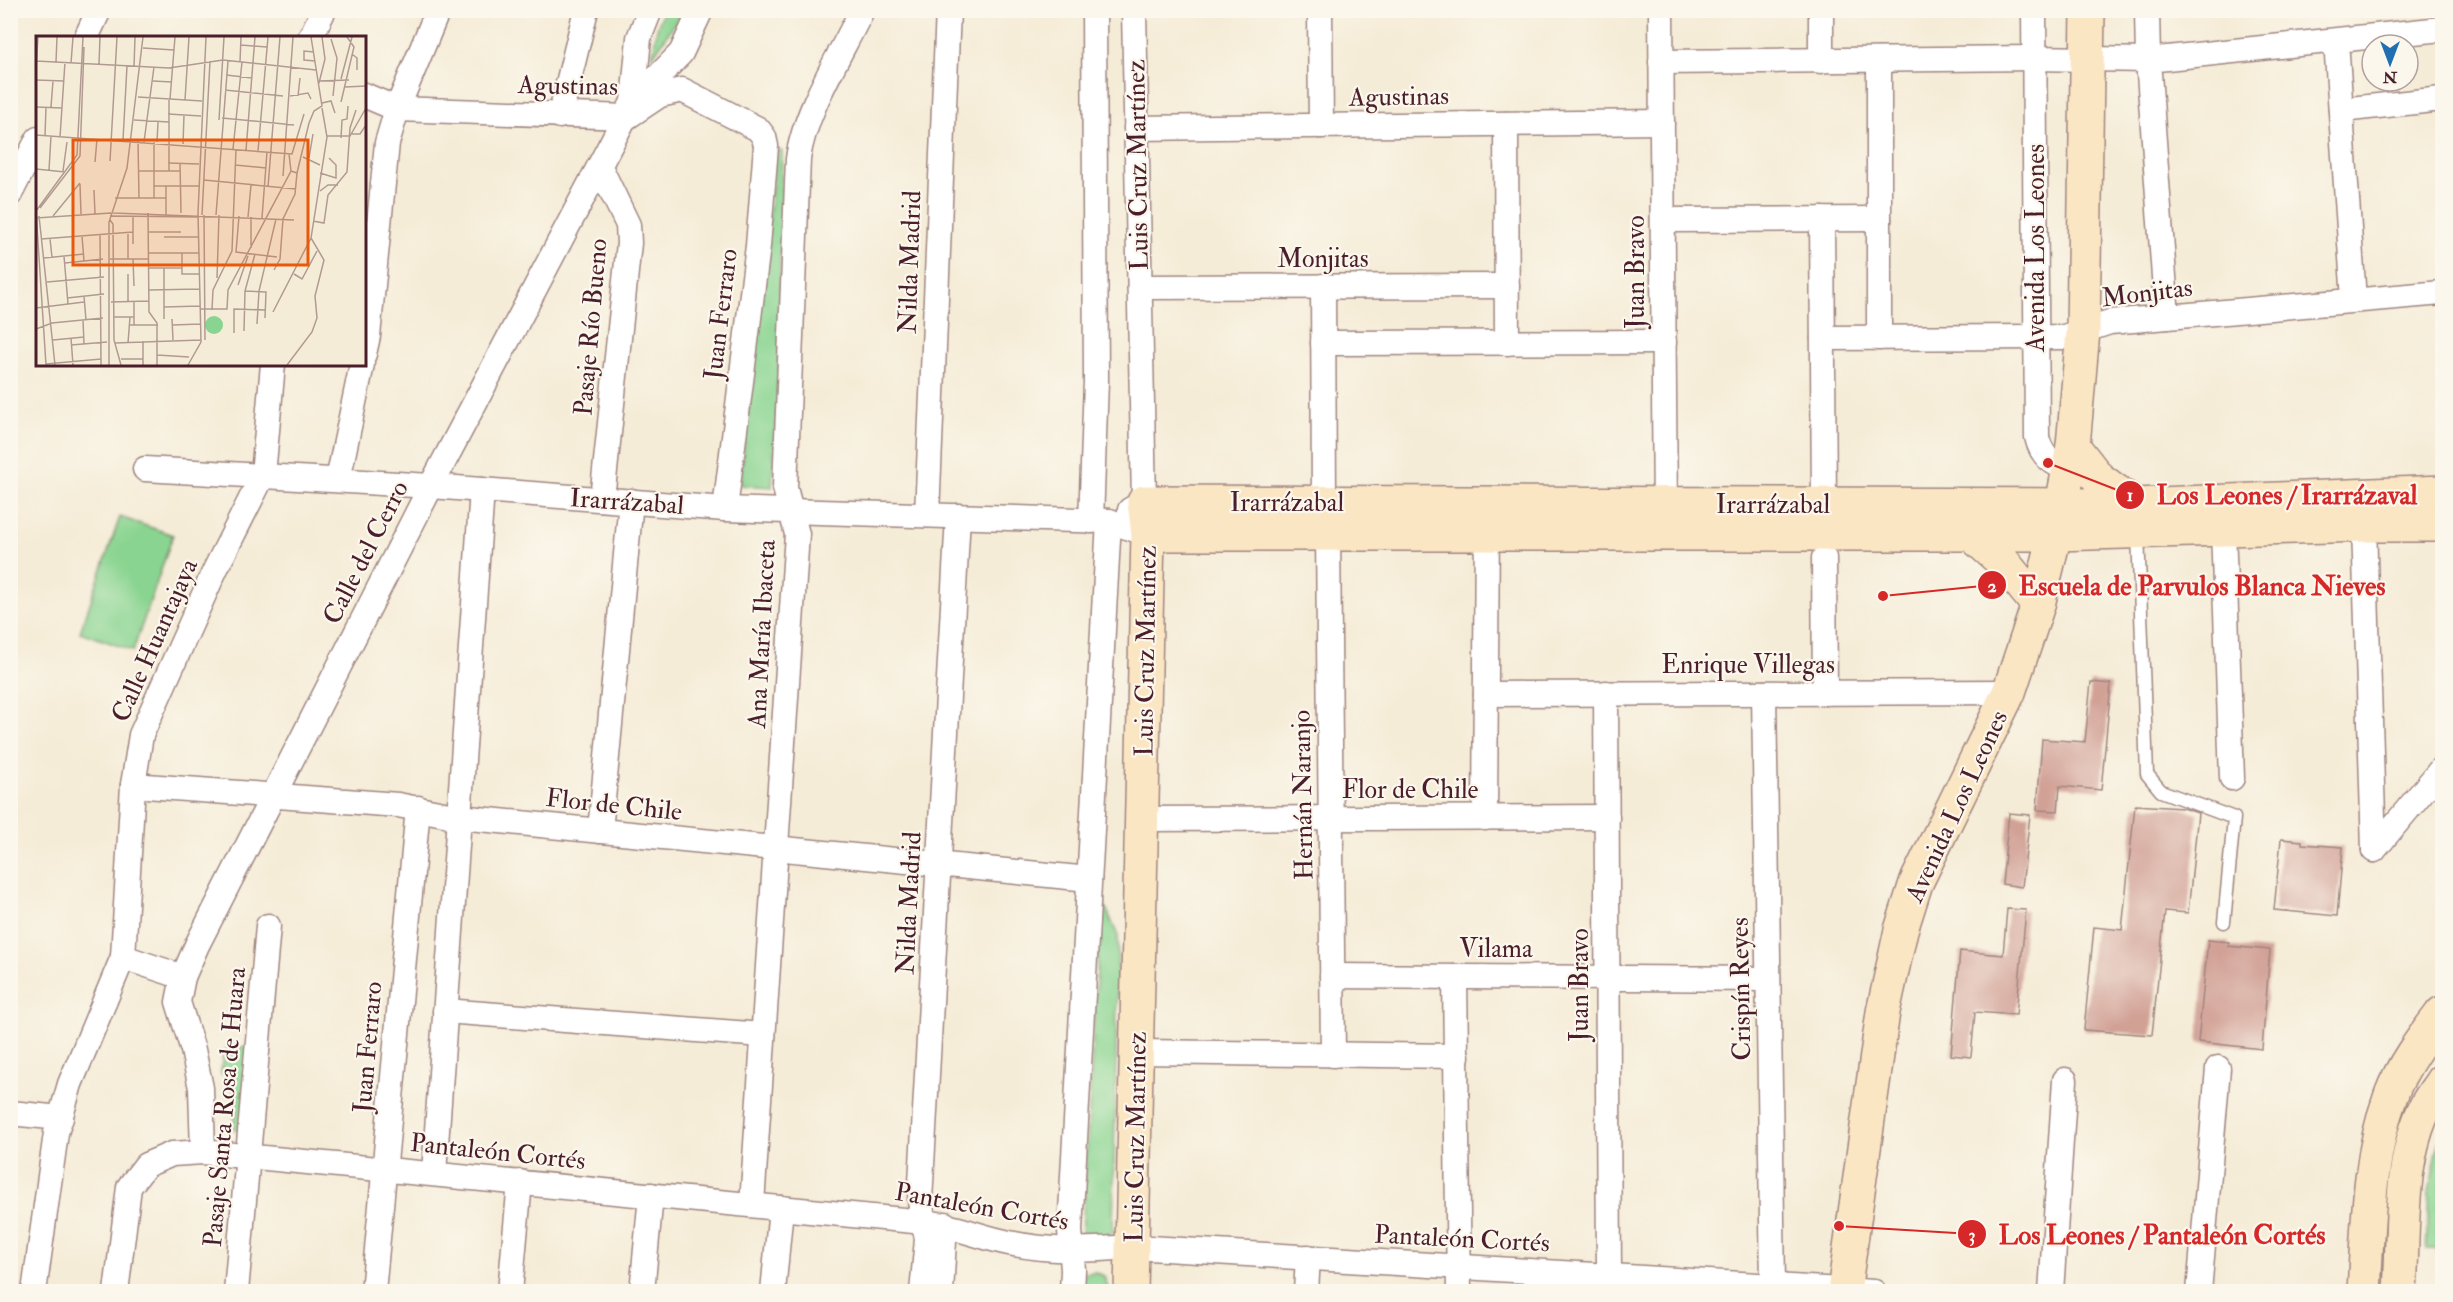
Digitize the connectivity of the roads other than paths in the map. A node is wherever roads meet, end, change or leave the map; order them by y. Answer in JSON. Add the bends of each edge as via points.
{"nodes":[{"id":1,"x":99,"y":10,"type":"edge"},
{"id":2,"x":324,"y":10,"type":"edge"},
{"id":3,"x":438,"y":10,"type":"edge"},
{"id":4,"x":586,"y":10,"type":"edge"},
{"id":5,"x":650,"y":10,"type":"edge"},
{"id":6,"x":701,"y":10,"type":"edge"},
{"id":7,"x":862,"y":10,"type":"edge"},
{"id":8,"x":948,"y":10,"type":"edge"},
{"id":9,"x":1094,"y":10,"type":"edge"},
{"id":10,"x":1134,"y":10,"type":"edge"},
{"id":11,"x":1320,"y":10,"type":"edge"},
{"id":12,"x":1661,"y":10,"type":"edge"},
{"id":13,"x":1821,"y":10,"type":"edge"},
{"id":14,"x":2034,"y":10,"type":"edge"},
{"id":15,"x":2088,"y":10,"type":"edge"},
{"id":16,"x":2147,"y":10,"type":"edge"},
{"id":17,"x":2442,"y":29,"type":"edge"},
{"id":18,"x":87,"y":36,"type":"edge"},
{"id":19,"x":311,"y":36,"type":"edge"},
{"id":20,"x":2336,"y":41,"type":"junction"},
{"id":21,"x":2034,"y":58,"type":"junction"},
{"id":22,"x":2088,"y":59,"type":"junction"},
{"id":23,"x":1821,"y":60,"type":"junction"},
{"id":24,"x":1879,"y":60,"type":"junction"},
{"id":25,"x":2148,"y":60,"type":"junction"},
{"id":26,"x":1661,"y":62,"type":"junction"},
{"id":27,"x":366,"y":95,"type":"edge"},
{"id":28,"x":2442,"y":99,"type":"edge"},
{"id":29,"x":397,"y":109,"type":"junction"},
{"id":30,"x":630,"y":110,"type":"junction"},
{"id":31,"x":2341,"y":110,"type":"junction"},
{"id":32,"x":560,"y":116,"type":"junction"},
{"id":33,"x":1662,"y":122,"type":"junction"},
{"id":34,"x":1506,"y":124,"type":"junction"},
{"id":35,"x":1321,"y":126,"type":"junction"},
{"id":36,"x":1136,"y":128,"type":"junction"},
{"id":37,"x":758,"y":129,"type":"joint"},
{"id":38,"x":36,"y":143,"type":"edge"},
{"id":39,"x":600,"y":167,"type":"junction"},
{"id":40,"x":10,"y":194,"type":"edge"},
{"id":41,"x":1822,"y":219,"type":"junction"},
{"id":42,"x":1880,"y":219,"type":"junction"},
{"id":43,"x":1663,"y":220,"type":"junction"},
{"id":44,"x":1323,"y":286,"type":"junction"},
{"id":45,"x":1507,"y":286,"type":"junction"},
{"id":46,"x":1140,"y":287,"type":"junction"},
{"id":47,"x":2442,"y":293,"type":"edge"},
{"id":48,"x":2354,"y":300,"type":"junction"},
{"id":49,"x":2167,"y":317,"type":"junction"},
{"id":50,"x":2083,"y":331,"type":"junction"},
{"id":51,"x":1823,"y":338,"type":"junction"},
{"id":52,"x":1880,"y":338,"type":"junction"},
{"id":53,"x":2036,"y":338,"type":"junction"},
{"id":54,"x":1664,"y":342,"type":"junction"},
{"id":55,"x":1507,"y":343,"type":"junction"},
{"id":56,"x":1323,"y":344,"type":"junction"},
{"id":57,"x":366,"y":345,"type":"edge"},
{"id":58,"x":273,"y":366,"type":"edge"},
{"id":59,"x":362,"y":366,"type":"edge"},
{"id":60,"x":2071,"y":457,"type":"junction"},
{"id":61,"x":145,"y":469,"type":"dead end"},
{"id":62,"x":263,"y":475,"type":"junction"},
{"id":63,"x":338,"y":480,"type":"junction"},
{"id":64,"x":431,"y":486,"type":"junction"},
{"id":65,"x":483,"y":490,"type":"junction"},
{"id":66,"x":2442,"y":492,"type":"edge"},
{"id":67,"x":602,"y":499,"type":"junction"},
{"id":68,"x":631,"y":501,"type":"junction"},
{"id":69,"x":1144,"y":502,"type":"junction"},
{"id":70,"x":1824,"y":504,"type":"junction"},
{"id":71,"x":725,"y":508,"type":"junction"},
{"id":72,"x":791,"y":511,"type":"junction"},
{"id":73,"x":927,"y":515,"type":"junction"},
{"id":74,"x":958,"y":516,"type":"junction"},
{"id":75,"x":1326,"y":518,"type":"junction"},
{"id":76,"x":1487,"y":518,"type":"junction"},
{"id":77,"x":2137,"y":518,"type":"junction"},
{"id":78,"x":1665,"y":519,"type":"junction"},
{"id":79,"x":2059,"y":520,"type":"junction"},
{"id":80,"x":1100,"y":521,"type":"junction"},
{"id":81,"x":2364,"y":525,"type":"junction"},
{"id":82,"x":2442,"y":525,"type":"edge"},
{"id":83,"x":2223,"y":529,"type":"junction"},
{"id":84,"x":1148,"y":534,"type":"junction"},
{"id":85,"x":1971,"y":534,"type":"junction"},
{"id":86,"x":1824,"y":558,"type":"dead end"},
{"id":87,"x":2038,"y":605,"type":"junction"},
{"id":88,"x":2009,"y":692,"type":"junction"},
{"id":89,"x":1606,"y":693,"type":"junction"},
{"id":90,"x":1764,"y":693,"type":"junction"},
{"id":91,"x":1825,"y":693,"type":"junction"},
{"id":92,"x":1486,"y":694,"type":"junction"},
{"id":93,"x":2442,"y":768,"type":"edge"},
{"id":94,"x":2232,"y":778,"type":"dead end"},
{"id":95,"x":133,"y":785,"type":"junction"},
{"id":96,"x":273,"y":795,"type":"junction"},
{"id":97,"x":418,"y":808,"type":"junction"},
{"id":98,"x":459,"y":817,"type":"junction"},
{"id":99,"x":1607,"y":817,"type":"junction"},
{"id":100,"x":1330,"y":818,"type":"junction"},
{"id":101,"x":1485,"y":818,"type":"junction"},
{"id":102,"x":1142,"y":819,"type":"junction"},
{"id":103,"x":600,"y":831,"type":"junction"},
{"id":104,"x":776,"y":848,"type":"junction"},
{"id":105,"x":938,"y":864,"type":"junction"},
{"id":106,"x":1089,"y":879,"type":"junction"},
{"id":107,"x":2224,"y":922,"type":"dead end"},
{"id":108,"x":268,"y":926,"type":"dead end"},
{"id":109,"x":123,"y":957,"type":"junction"},
{"id":110,"x":1332,"y":976,"type":"junction"},
{"id":111,"x":183,"y":977,"type":"junction"},
{"id":112,"x":1455,"y":977,"type":"junction"},
{"id":113,"x":1608,"y":978,"type":"junction"},
{"id":114,"x":1768,"y":979,"type":"junction"},
{"id":115,"x":445,"y":1011,"type":"junction"},
{"id":116,"x":2442,"y":1013,"type":"edge"},
{"id":117,"x":763,"y":1035,"type":"junction"},
{"id":118,"x":1137,"y":1052,"type":"junction"},
{"id":119,"x":1333,"y":1055,"type":"junction"},
{"id":120,"x":1457,"y":1056,"type":"junction"},
{"id":121,"x":2218,"y":1068,"type":"dead end"},
{"id":122,"x":2065,"y":1080,"type":"dead end"},
{"id":123,"x":2442,"y":1081,"type":"edge"},
{"id":124,"x":10,"y":1113,"type":"edge"},
{"id":125,"x":61,"y":1118,"type":"junction"},
{"id":126,"x":203,"y":1152,"type":"junction"},
{"id":127,"x":248,"y":1155,"type":"junction"},
{"id":128,"x":384,"y":1168,"type":"junction"},
{"id":129,"x":434,"y":1173,"type":"junction"},
{"id":130,"x":520,"y":1182,"type":"junction"},
{"id":131,"x":651,"y":1195,"type":"junction"},
{"id":132,"x":752,"y":1204,"type":"junction"},
{"id":133,"x":781,"y":1208,"type":"junction"},
{"id":134,"x":935,"y":1223,"type":"junction"},
{"id":135,"x":1133,"y":1247,"type":"junction"},
{"id":136,"x":1072,"y":1251,"type":"junction"},
{"id":137,"x":1308,"y":1257,"type":"junction"},
{"id":138,"x":1460,"y":1266,"type":"junction"},
{"id":139,"x":1609,"y":1276,"type":"junction"},
{"id":140,"x":1573,"y":1282,"type":"edge"},
{"id":141,"x":1773,"y":1286,"type":"junction"},
{"id":142,"x":1711,"y":1287,"type":"edge"},
{"id":143,"x":1854,"y":1291,"type":"edge"},
{"id":144,"x":34,"y":1292,"type":"edge"},
{"id":145,"x":116,"y":1292,"type":"edge"},
{"id":146,"x":236,"y":1292,"type":"edge"},
{"id":147,"x":373,"y":1292,"type":"edge"},
{"id":148,"x":510,"y":1292,"type":"edge"},
{"id":149,"x":642,"y":1292,"type":"edge"},
{"id":150,"x":773,"y":1292,"type":"edge"},
{"id":151,"x":922,"y":1292,"type":"edge"},
{"id":152,"x":941,"y":1292,"type":"edge"},
{"id":153,"x":1072,"y":1292,"type":"edge"},
{"id":154,"x":1131,"y":1292,"type":"edge"},
{"id":155,"x":1306,"y":1292,"type":"edge"},
{"id":156,"x":1459,"y":1292,"type":"edge"},
{"id":157,"x":2051,"y":1292,"type":"edge"},
{"id":158,"x":2199,"y":1292,"type":"edge"},
{"id":159,"x":2364,"y":1292,"type":"edge"},
{"id":160,"x":2400,"y":1292,"type":"edge"}],
"edges":[{"from":1,"to":18,"type":"street"},
{"from":2,"to":19,"type":"street"},
{"from":3,"to":29,"type":"street"},
{"from":4,"to":32,"type":"street"},
{"from":5,"to":30,"type":"street","via":[[639,38]]},
{"from":6,"to":30,"type":"street","name":"Calle del Cerro","via":[[681,53]]},
{"from":7,"to":72,"type":"street","name":"Ana María Ibaceta","via":[[800,143],[785,488]]},
{"from":8,"to":73,"type":"street","name":"Nilda Madrid"},
{"from":9,"to":80,"type":"street","name":"Luis Cruz Martínez"},
{"from":10,"to":36,"type":"street","name":"Luis Cruz Martínez"},
{"from":11,"to":35,"type":"street"},
{"from":12,"to":26,"type":"street","name":"Juan Bravo"},
{"from":13,"to":23,"type":"street"},
{"from":14,"to":21,"type":"street","name":"Avenida Los Leones"},
{"from":15,"to":22,"type":"street","name":"Avenida Los Leones"},
{"from":16,"to":25,"type":"street"},
{"from":17,"to":20,"type":"street"},
{"from":20,"to":25,"type":"street"},
{"from":20,"to":31,"type":"street"},
{"from":21,"to":22,"type":"street"},
{"from":21,"to":24,"type":"street"},
{"from":21,"to":53,"type":"street","name":"Avenida Los Leones"},
{"from":22,"to":25,"type":"street"},
{"from":22,"to":50,"type":"street","name":"Avenida Los Leones"},
{"from":23,"to":24,"type":"street"},
{"from":23,"to":26,"type":"street"},
{"from":24,"to":42,"type":"street"},
{"from":25,"to":49,"type":"street"},
{"from":26,"to":33,"type":"street","name":"Juan Bravo"},
{"from":27,"to":29,"type":"street","name":"Agustinas"},
{"from":28,"to":31,"type":"street"},
{"from":29,"to":32,"type":"street","name":"Agustinas"},
{"from":29,"to":57,"type":"street","via":[[387,143]]},
{"from":30,"to":32,"type":"street","name":"Agustinas"},
{"from":30,"to":37,"type":"street","name":"Agustinas","via":[[660,95],[682,90]]},
{"from":30,"to":39,"type":"street","name":"Calle del Cerro"},
{"from":31,"to":48,"type":"street"},
{"from":33,"to":34,"type":"street","name":"Agustinas"},
{"from":33,"to":43,"type":"street","name":"Juan Bravo"},
{"from":34,"to":35,"type":"street","name":"Agustinas"},
{"from":34,"to":45,"type":"street"},
{"from":35,"to":36,"type":"street","name":"Agustinas"},
{"from":36,"to":46,"type":"street","name":"Luis Cruz Martínez"},
{"from":37,"to":71,"type":"street","name":"Juan Ferraro","via":[[766,146],[759,234]]},
{"from":38,"to":40,"type":"street"},
{"from":39,"to":64,"type":"street","name":"Calle del Cerro"},
{"from":39,"to":67,"type":"street","name":"Pasaje Río Bueno","via":[[628,225],[629,243]]},
{"from":41,"to":42,"type":"street"},
{"from":41,"to":43,"type":"street"},
{"from":41,"to":51,"type":"street"},
{"from":42,"to":52,"type":"street"},
{"from":43,"to":54,"type":"street","name":"Juan Bravo"},
{"from":44,"to":45,"type":"street","name":"Monjitas"},
{"from":44,"to":46,"type":"street","name":"Monjitas"},
{"from":44,"to":56,"type":"street","name":"Hernán Naranjo"},
{"from":45,"to":55,"type":"street"},
{"from":46,"to":69,"type":"street","name":"Luis Cruz Martínez"},
{"from":47,"to":48,"type":"street","name":"Monjitas"},
{"from":48,"to":49,"type":"street","name":"Monjitas"},
{"from":49,"to":50,"type":"street","name":"Monjitas","via":[[2110,322]]},
{"from":50,"to":53,"type":"street","name":"Monjitas","via":[[2064,337]]},
{"from":50,"to":60,"type":"street","name":"Avenida Los Leones"},
{"from":51,"to":52,"type":"street","name":"Monjitas"},
{"from":51,"to":70,"type":"street"},
{"from":52,"to":53,"type":"street","name":"Monjitas"},
{"from":53,"to":60,"type":"street","name":"Avenida Los Leones","via":[[2039,447],[2051,462]]},
{"from":54,"to":55,"type":"street"},
{"from":54,"to":78,"type":"street","name":"Juan Bravo"},
{"from":55,"to":56,"type":"street"},
{"from":56,"to":75,"type":"street","name":"Hernán Naranjo"},
{"from":58,"to":62,"type":"street","name":"Calle Huantajaya"},
{"from":59,"to":63,"type":"street"},
{"from":60,"to":77,"type":"street"},
{"from":60,"to":79,"type":"street","name":"Avenida Los Leones"},
{"from":61,"to":62,"type":"street","name":"Irarrázabal"},
{"from":62,"to":63,"type":"street","name":"Irarrázabal"},
{"from":62,"to":95,"type":"street","name":"Calle Huantajaya","via":[[215,570],[141,735]]},
{"from":63,"to":64,"type":"street","name":"Irarrázabal"},
{"from":64,"to":65,"type":"street","name":"Irarrázabal"},
{"from":64,"to":96,"type":"street","name":"Calle del Cerro"},
{"from":65,"to":67,"type":"street","name":"Irarrázabal"},
{"from":65,"to":98,"type":"street"},
{"from":66,"to":77,"type":"street","name":"Irarrázabal"},
{"from":67,"to":68,"type":"street","name":"Irarrázabal"},
{"from":68,"to":71,"type":"street","name":"Irarrázabal"},
{"from":68,"to":103,"type":"street"},
{"from":69,"to":75,"type":"street","name":"Irarrázabal"},
{"from":69,"to":80,"type":"street","name":"Irarrázabal"},
{"from":69,"to":84,"type":"street","name":"Luis Cruz Martínez"},
{"from":70,"to":78,"type":"street","name":"Irarrázabal"},
{"from":70,"to":79,"type":"street","name":"Irarrázabal"},
{"from":71,"to":72,"type":"street","name":"Irarrázabal"},
{"from":72,"to":73,"type":"street","name":"Irarrázabal"},
{"from":72,"to":104,"type":"street","name":"Ana María Ibaceta","via":[[797,534]]},
{"from":73,"to":74,"type":"street","name":"Irarrázabal"},
{"from":74,"to":80,"type":"street","name":"Irarrázabal"},
{"from":74,"to":105,"type":"street","name":"Nilda Madrid"},
{"from":75,"to":76,"type":"street","name":"Irarrázabal"},
{"from":75,"to":84,"type":"street","name":"Irarrázabal"},
{"from":75,"to":100,"type":"street","name":"Hernán Naranjo"},
{"from":76,"to":78,"type":"street","name":"Irarrázabal"},
{"from":76,"to":92,"type":"street"},
{"from":77,"to":79,"type":"street","name":"Irarrázabal"},
{"from":77,"to":83,"type":"street","name":"Irarrázabal"},
{"from":77,"to":107,"type":"lane","via":[[2147,774],[2160,791],[2234,818]]},
{"from":78,"to":85,"type":"street","name":"Irarrázabal"},
{"from":79,"to":85,"type":"street","name":"Irarrázabal"},
{"from":79,"to":87,"type":"street","name":"Avenida Los Leones"},
{"from":80,"to":84,"type":"street","name":"Irarrázabal"},
{"from":80,"to":106,"type":"street","name":"Luis Cruz Martínez"},
{"from":81,"to":82,"type":"street","name":"Irarrázabal"},
{"from":81,"to":83,"type":"street","name":"Irarrázabal"},
{"from":81,"to":93,"type":"street","via":[[2374,850]]},
{"from":83,"to":94,"type":"street"},
{"from":84,"to":102,"type":"street","name":"Luis Cruz Martínez"},
{"from":85,"to":87,"type":"street","via":[[2004,562]]},
{"from":86,"to":91,"type":"street"},
{"from":87,"to":88,"type":"street","name":"Avenida Los Leones"},
{"from":88,"to":91,"type":"street","name":"Enrique Villegas"},
{"from":88,"to":143,"type":"street","name":"Avenida Los Leones","via":[[1921,872],[1901,930],[1883,1012]]},
{"from":89,"to":90,"type":"street","name":"Enrique Villegas"},
{"from":89,"to":92,"type":"street","name":"Enrique Villegas"},
{"from":89,"to":99,"type":"street","name":"Juan Bravo"},
{"from":90,"to":91,"type":"street","name":"Enrique Villegas"},
{"from":90,"to":114,"type":"street","name":"Crispín Reyes"},
{"from":92,"to":101,"type":"street"},
{"from":95,"to":96,"type":"street","name":"Flor de Chile"},
{"from":95,"to":109,"type":"street","name":"Calle Huantajaya"},
{"from":96,"to":97,"type":"street","name":"Flor de Chile"},
{"from":96,"to":111,"type":"street","name":"Calle del Cerro"},
{"from":97,"to":98,"type":"street","name":"Flor de Chile"},
{"from":97,"to":128,"type":"street","name":"Juan Ferraro"},
{"from":98,"to":103,"type":"street","name":"Flor de Chile"},
{"from":98,"to":115,"type":"street"},
{"from":99,"to":101,"type":"street","name":"Flor de Chile"},
{"from":99,"to":113,"type":"street","name":"Juan Bravo"},
{"from":100,"to":101,"type":"street","name":"Flor de Chile"},
{"from":100,"to":102,"type":"street","name":"Flor de Chile"},
{"from":100,"to":110,"type":"street","name":"Hernán Naranjo"},
{"from":102,"to":118,"type":"street","name":"Luis Cruz Martínez"},
{"from":103,"to":104,"type":"street","name":"Flor de Chile"},
{"from":104,"to":105,"type":"street","name":"Flor de Chile"},
{"from":104,"to":117,"type":"street","name":"Ana María Ibaceta"},
{"from":105,"to":106,"type":"street","name":"Flor de Chile"},
{"from":105,"to":134,"type":"street","name":"Nilda Madrid","via":[[920,1201]]},
{"from":106,"to":136,"type":"street","name":"Luis Cruz Martínez"},
{"from":108,"to":127,"type":"street","name":"Pasaje Santa Rosa de Huara"},
{"from":109,"to":111,"type":"street"},
{"from":109,"to":125,"type":"street","name":"Calle Huantajaya","via":[[70,1084]]},
{"from":110,"to":112,"type":"street","name":"Vilama"},
{"from":110,"to":119,"type":"street","name":"Hernán Naranjo"},
{"from":111,"to":126,"type":"street","name":"Calle del Cerro","via":[[178,1002],[201,1088]]},
{"from":112,"to":113,"type":"street","name":"Vilama"},
{"from":112,"to":120,"type":"street"},
{"from":113,"to":114,"type":"street","name":"Vilama"},
{"from":113,"to":139,"type":"street","name":"Juan Bravo"},
{"from":114,"to":141,"type":"street","name":"Crispín Reyes"},
{"from":115,"to":117,"type":"street"},
{"from":115,"to":129,"type":"street"},
{"from":116,"to":159,"type":"street","via":[[2418,1044],[2392,1093],[2379,1134]]},
{"from":117,"to":132,"type":"street","name":"Ana María Ibaceta"},
{"from":118,"to":119,"type":"street"},
{"from":118,"to":135,"type":"street","name":"Luis Cruz Martínez"},
{"from":119,"to":120,"type":"street"},
{"from":120,"to":138,"type":"street"},
{"from":121,"to":158,"type":"street"},
{"from":122,"to":157,"type":"street"},
{"from":123,"to":160,"type":"street","via":[[2427,1104],[2412,1143],[2406,1179]]},
{"from":124,"to":125,"type":"street"},
{"from":125,"to":144,"type":"street","name":"Calle Huantajaya"},
{"from":126,"to":127,"type":"street","name":"Pantaleón Cortés"},
{"from":126,"to":145,"type":"street","name":"Pantaleón Cortés","via":[[172,1154],[146,1165],[129,1187]]},
{"from":127,"to":128,"type":"street","name":"Pantaleón Cortés"},
{"from":127,"to":146,"type":"street","name":"Pasaje Santa Rosa de Huara"},
{"from":128,"to":129,"type":"street","name":"Pantaleón Cortés"},
{"from":128,"to":147,"type":"street","name":"Juan Ferraro"},
{"from":129,"to":130,"type":"street","name":"Pantaleón Cortés"},
{"from":130,"to":131,"type":"street","name":"Pantaleón Cortés"},
{"from":130,"to":148,"type":"street"},
{"from":131,"to":132,"type":"street","name":"Pantaleón Cortés"},
{"from":131,"to":149,"type":"street"},
{"from":132,"to":133,"type":"street","name":"Pantaleón Cortés"},
{"from":133,"to":134,"type":"street","name":"Pantaleón Cortés"},
{"from":133,"to":150,"type":"street"},
{"from":134,"to":136,"type":"street","name":"Pantaleón Cortés","via":[[1008,1243]]},
{"from":134,"to":151,"type":"street","name":"Nilda Madrid","via":[[927,1239]]},
{"from":134,"to":152,"type":"street","name":"Nilda Madrid"},
{"from":135,"to":136,"type":"street","name":"Pantaleón Cortés"},
{"from":135,"to":137,"type":"street","name":"Pantaleón Cortés"},
{"from":135,"to":154,"type":"street","name":"Luis Cruz Martínez"},
{"from":136,"to":153,"type":"street","name":"Luis Cruz Martínez"},
{"from":137,"to":138,"type":"street","name":"Pantaleón Cortés"},
{"from":137,"to":155,"type":"street"},
{"from":138,"to":140,"type":"street","name":"Pantaleón Cortés"},
{"from":138,"to":156,"type":"street"},
{"from":139,"to":140,"type":"street","name":"Pantaleón Cortés"},
{"from":139,"to":142,"type":"street","name":"Pantaleón Cortés"},
{"from":141,"to":142,"type":"street","name":"Pantaleón Cortés"},
{"from":141,"to":143,"type":"street","name":"Pantaleón Cortés"}]}
